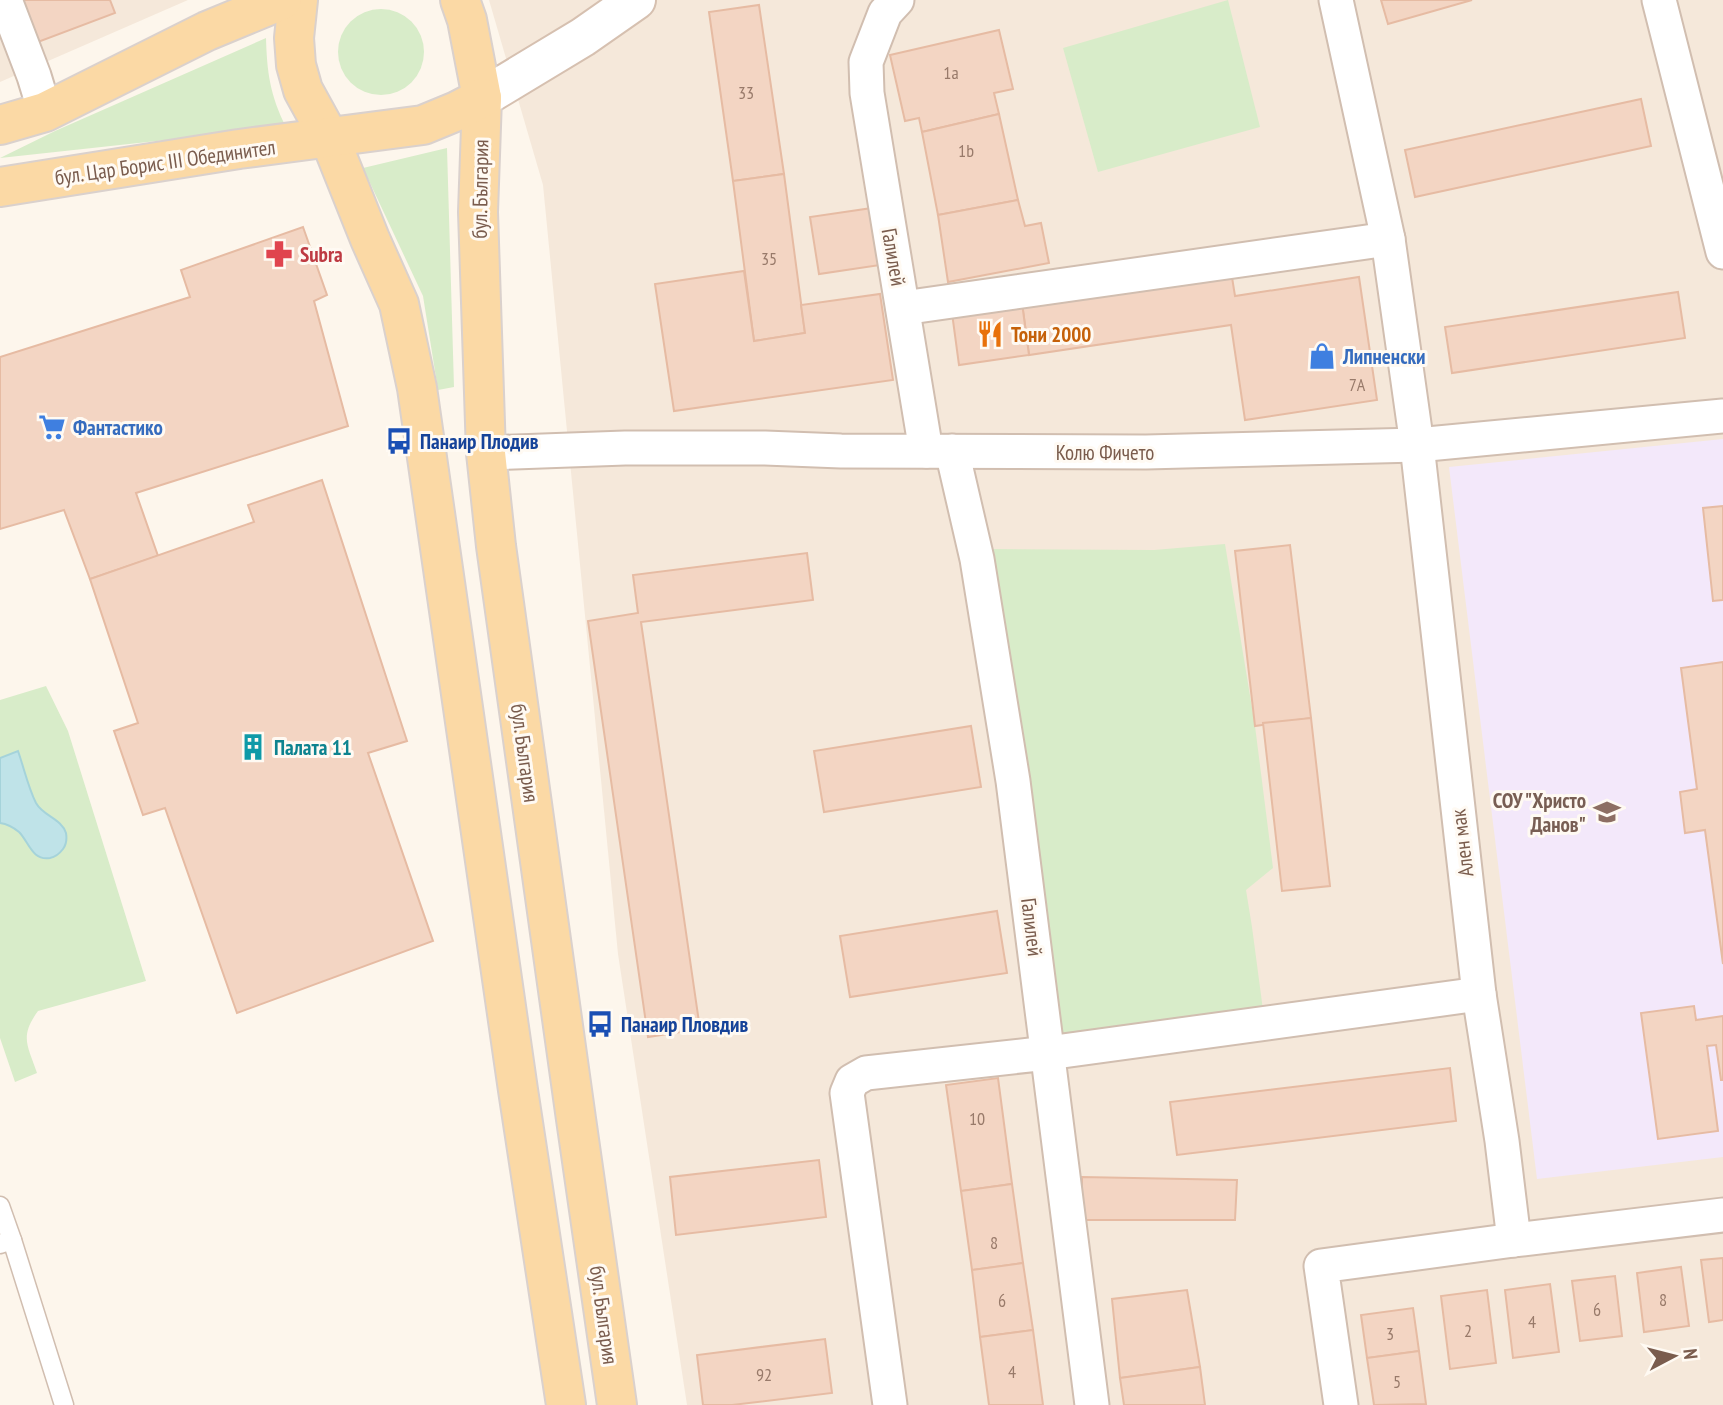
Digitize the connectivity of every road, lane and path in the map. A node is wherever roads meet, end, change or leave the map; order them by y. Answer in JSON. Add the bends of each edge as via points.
{"nodes":[{"id":1,"x":5,"y":0,"type":"edge"},
{"id":2,"x":282,"y":0,"type":"edge"},
{"id":3,"x":298,"y":0,"type":"edge"},
{"id":4,"x":460,"y":0,"type":"edge"},
{"id":5,"x":636,"y":0,"type":"edge"},
{"id":6,"x":897,"y":0,"type":"edge"},
{"id":7,"x":1336,"y":0,"type":"edge"},
{"id":8,"x":1659,"y":0,"type":"edge"},
{"id":9,"x":482,"y":97,"type":"junction"},
{"id":10,"x":45,"y":112,"type":"junction"},
{"id":11,"x":0,"y":125,"type":"edge"},
{"id":12,"x":330,"y":139,"type":"junction"},
{"id":13,"x":0,"y":187,"type":"edge"},
{"id":14,"x":1388,"y":239,"type":"junction"},
{"id":15,"x":1723,"y":252,"type":"edge"},
{"id":16,"x":903,"y":308,"type":"junction"},
{"id":17,"x":1723,"y":416,"type":"edge"},
{"id":18,"x":1417,"y":446,"type":"junction"},
{"id":19,"x":939,"y":451,"type":"junction"},
{"id":20,"x":486,"y":453,"type":"junction"},
{"id":21,"x":1479,"y":994,"type":"junction"},
{"id":22,"x":1048,"y":1053,"type":"junction"},
{"id":23,"x":0,"y":1206,"type":"edge"},
{"id":24,"x":1723,"y":1215,"type":"edge"},
{"id":25,"x":1514,"y":1240,"type":"junction"},
{"id":26,"x":6,"y":1242,"type":"edge"},
{"id":27,"x":64,"y":1405,"type":"edge"},
{"id":28,"x":566,"y":1405,"type":"edge"},
{"id":29,"x":617,"y":1405,"type":"edge"},
{"id":30,"x":890,"y":1405,"type":"edge"},
{"id":31,"x":1092,"y":1405,"type":"edge"},
{"id":32,"x":1341,"y":1405,"type":"edge"}],
"edges":[{"from":1,"to":10,"type":"street"},
{"from":2,"to":10,"type":"main road","via":[[207,31]]},
{"from":3,"to":12,"type":"main road","via":[[296,65],[303,90]]},
{"from":4,"to":9,"type":"main road","name":"бул. България"},
{"from":5,"to":9,"type":"main road"},
{"from":6,"to":16,"type":"street","name":"Галилей","via":[[885,12],[866,62],[867,93]]},
{"from":7,"to":14,"type":"street","name":"Ален мак"},
{"from":8,"to":15,"type":"street"},
{"from":9,"to":12,"type":"main road","name":"бул. Цар Борис III Обединител","via":[[423,125]]},
{"from":9,"to":20,"type":"main road","name":"бул. България","via":[[478,212]]},
{"from":10,"to":11,"type":"main road"},
{"from":12,"to":13,"type":"main road","name":"бул. Цар Борис III Обединител"},
{"from":12,"to":28,"type":"main road","via":[[399,304],[417,388]]},
{"from":14,"to":16,"type":"street"},
{"from":14,"to":18,"type":"street","name":"Ален мак"},
{"from":16,"to":19,"type":"street","name":"Галилей"},
{"from":17,"to":18,"type":"street","name":"Колю Фичето"},
{"from":18,"to":19,"type":"street","name":"Колю Фичето"},
{"from":18,"to":21,"type":"street","name":"Ален мак"},
{"from":19,"to":20,"type":"street","name":"Колю Фичето","via":[[625,448]]},
{"from":19,"to":22,"type":"street","name":"Галилей","via":[[977,559],[1013,780]]},
{"from":20,"to":29,"type":"main road","name":"бул. България"},
{"from":21,"to":22,"type":"street"},
{"from":21,"to":25,"type":"street","name":"Ален мак"},
{"from":22,"to":30,"type":"street","via":[[866,1073],[852,1081],[847,1093]]},
{"from":22,"to":31,"type":"street","name":"Галилей"},
{"from":23,"to":26,"type":"lane"},
{"from":24,"to":25,"type":"street"},
{"from":25,"to":32,"type":"street","via":[[1321,1266]]},
{"from":26,"to":27,"type":"lane"}]}
